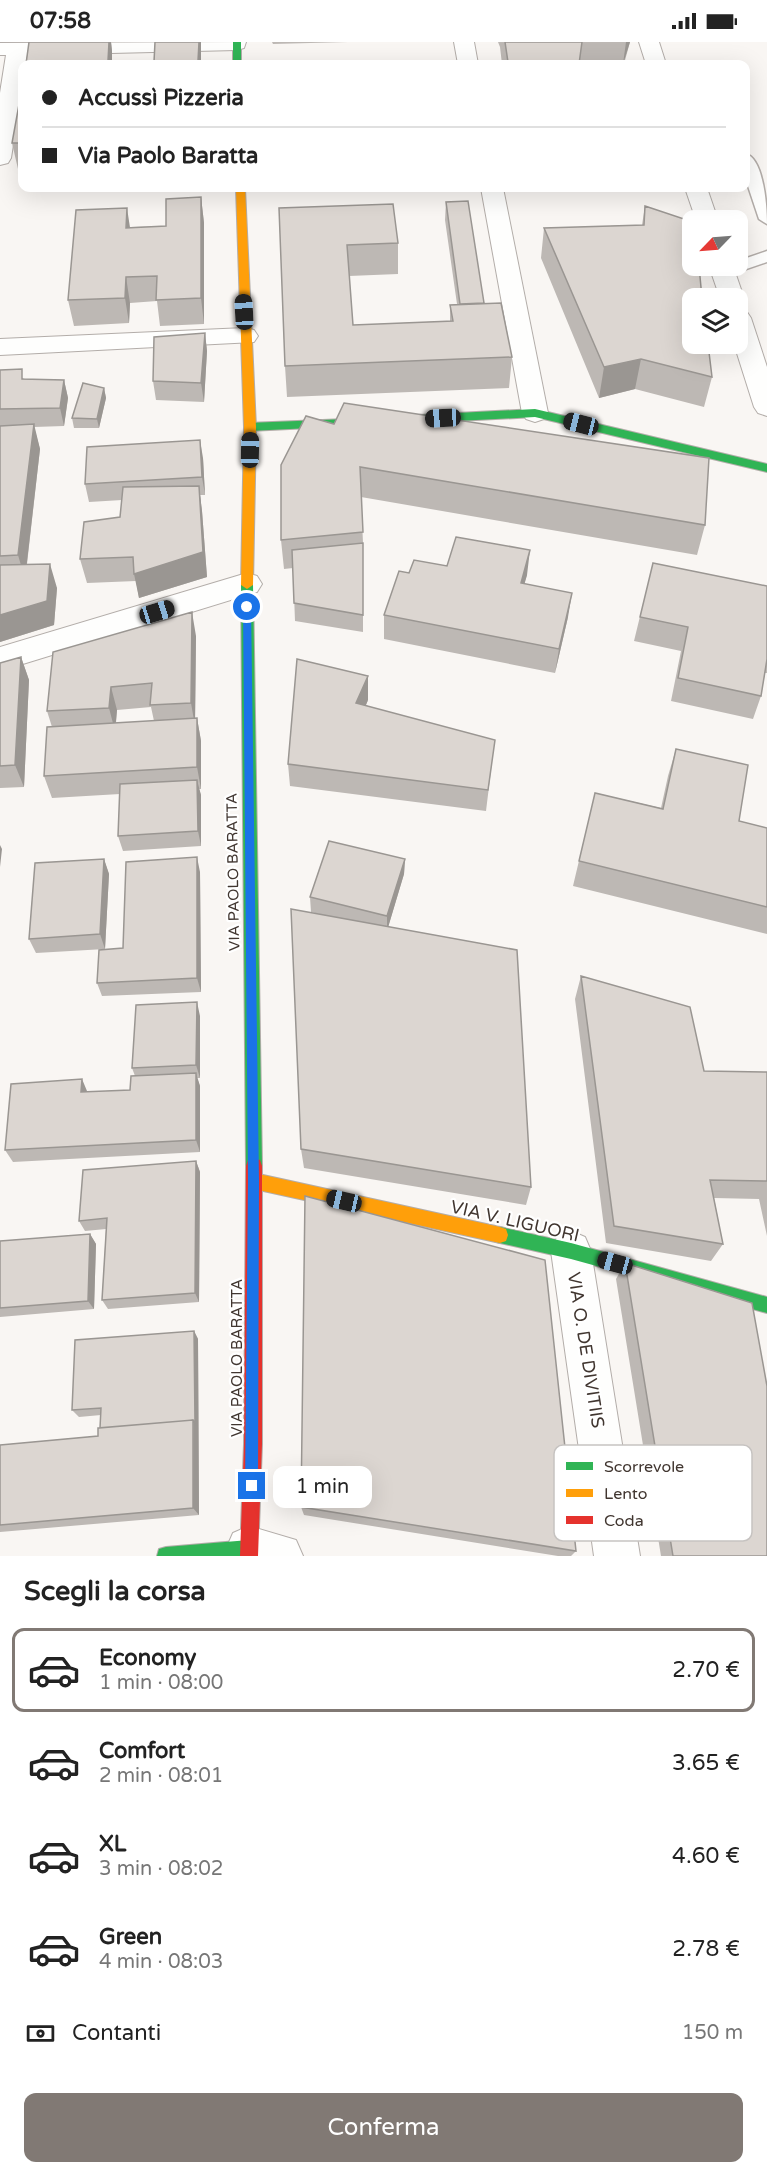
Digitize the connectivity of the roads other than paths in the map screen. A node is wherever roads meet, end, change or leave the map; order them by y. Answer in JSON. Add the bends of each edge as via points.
{"nodes":[{"id":1,"x":464,"y":42,"type":"edge"},
{"id":2,"x":649,"y":42,"type":"edge"},
{"id":3,"x":237,"y":50,"type":"edge"},
{"id":4,"x":10,"y":54,"type":"edge"},
{"id":5,"x":467,"y":60,"type":"edge"},
{"id":6,"x":655,"y":60,"type":"edge"},
{"id":7,"x":0,"y":158,"type":"edge"},
{"id":8,"x":750,"y":170,"type":"edge"},
{"id":9,"x":240,"y":192,"type":"edge"},
{"id":10,"x":493,"y":192,"type":"edge"},
{"id":11,"x":697,"y":192,"type":"edge"},
{"id":12,"x":704,"y":210,"type":"edge"},
{"id":13,"x":767,"y":219,"type":"edge"},
{"id":14,"x":767,"y":256,"type":"edge"},
{"id":15,"x":748,"y":261,"type":"edge"},
{"id":16,"x":245,"y":336,"type":"junction"},
{"id":17,"x":0,"y":347,"type":"edge"},
{"id":18,"x":748,"y":349,"type":"edge"},
{"id":19,"x":767,"y":407,"type":"edge"},
{"id":20,"x":535,"y":413,"type":"junction"},
{"id":21,"x":385,"y":421,"type":"edge"},
{"id":22,"x":362,"y":422,"type":"edge"},
{"id":23,"x":250,"y":427,"type":"junction"},
{"id":24,"x":766,"y":467,"type":"edge"},
{"id":25,"x":247,"y":584,"type":"junction"},
{"id":26,"x":0,"y":659,"type":"edge"},
{"id":27,"x":254,"y":1181,"type":"junction"},
{"id":28,"x":571,"y":1251,"type":"junction"},
{"id":29,"x":767,"y":1305,"type":"edge"},
{"id":30,"x":600,"y":1445,"type":"edge"},
{"id":31,"x":615,"y":1541,"type":"edge"},
{"id":32,"x":259,"y":1554,"type":"edge"},
{"id":33,"x":166,"y":1556,"type":"edge"},
{"id":34,"x":617,"y":1556,"type":"edge"}],
"edges":[{"from":1,"to":5,"type":"street"},
{"from":2,"to":6,"type":"street"},
{"from":3,"to":4,"type":"street"},
{"from":4,"to":7,"type":"street"},
{"from":8,"to":13,"type":"lane"},
{"from":9,"to":16,"type":"main road","name":"VIA PAOLO BARATTA"},
{"from":10,"to":20,"type":"street"},
{"from":11,"to":12,"type":"street"},
{"from":14,"to":15,"type":"lane"},
{"from":16,"to":17,"type":"street"},
{"from":16,"to":23,"type":"main road","name":"VIA PAOLO BARATTA"},
{"from":18,"to":19,"type":"street"},
{"from":20,"to":21,"type":"main road"},
{"from":20,"to":24,"type":"main road"},
{"from":22,"to":23,"type":"main road"},
{"from":23,"to":25,"type":"main road","name":"VIA PAOLO BARATTA"},
{"from":25,"to":26,"type":"street"},
{"from":25,"to":27,"type":"main road","name":"VIA PAOLO BARATTA"},
{"from":27,"to":28,"type":"main road","name":"VIA V. LIGUORI"},
{"from":27,"to":32,"type":"main road","name":"VIA PAOLO BARATTA","via":[[253,1444]]},
{"from":28,"to":29,"type":"main road","name":"VIA V. LIGUORI"},
{"from":28,"to":30,"type":"street","name":"VIA O. DE DIVITIIS"},
{"from":31,"to":34,"type":"street","name":"VIA O. DE DIVITIIS"},
{"from":32,"to":33,"type":"main road"}]}
